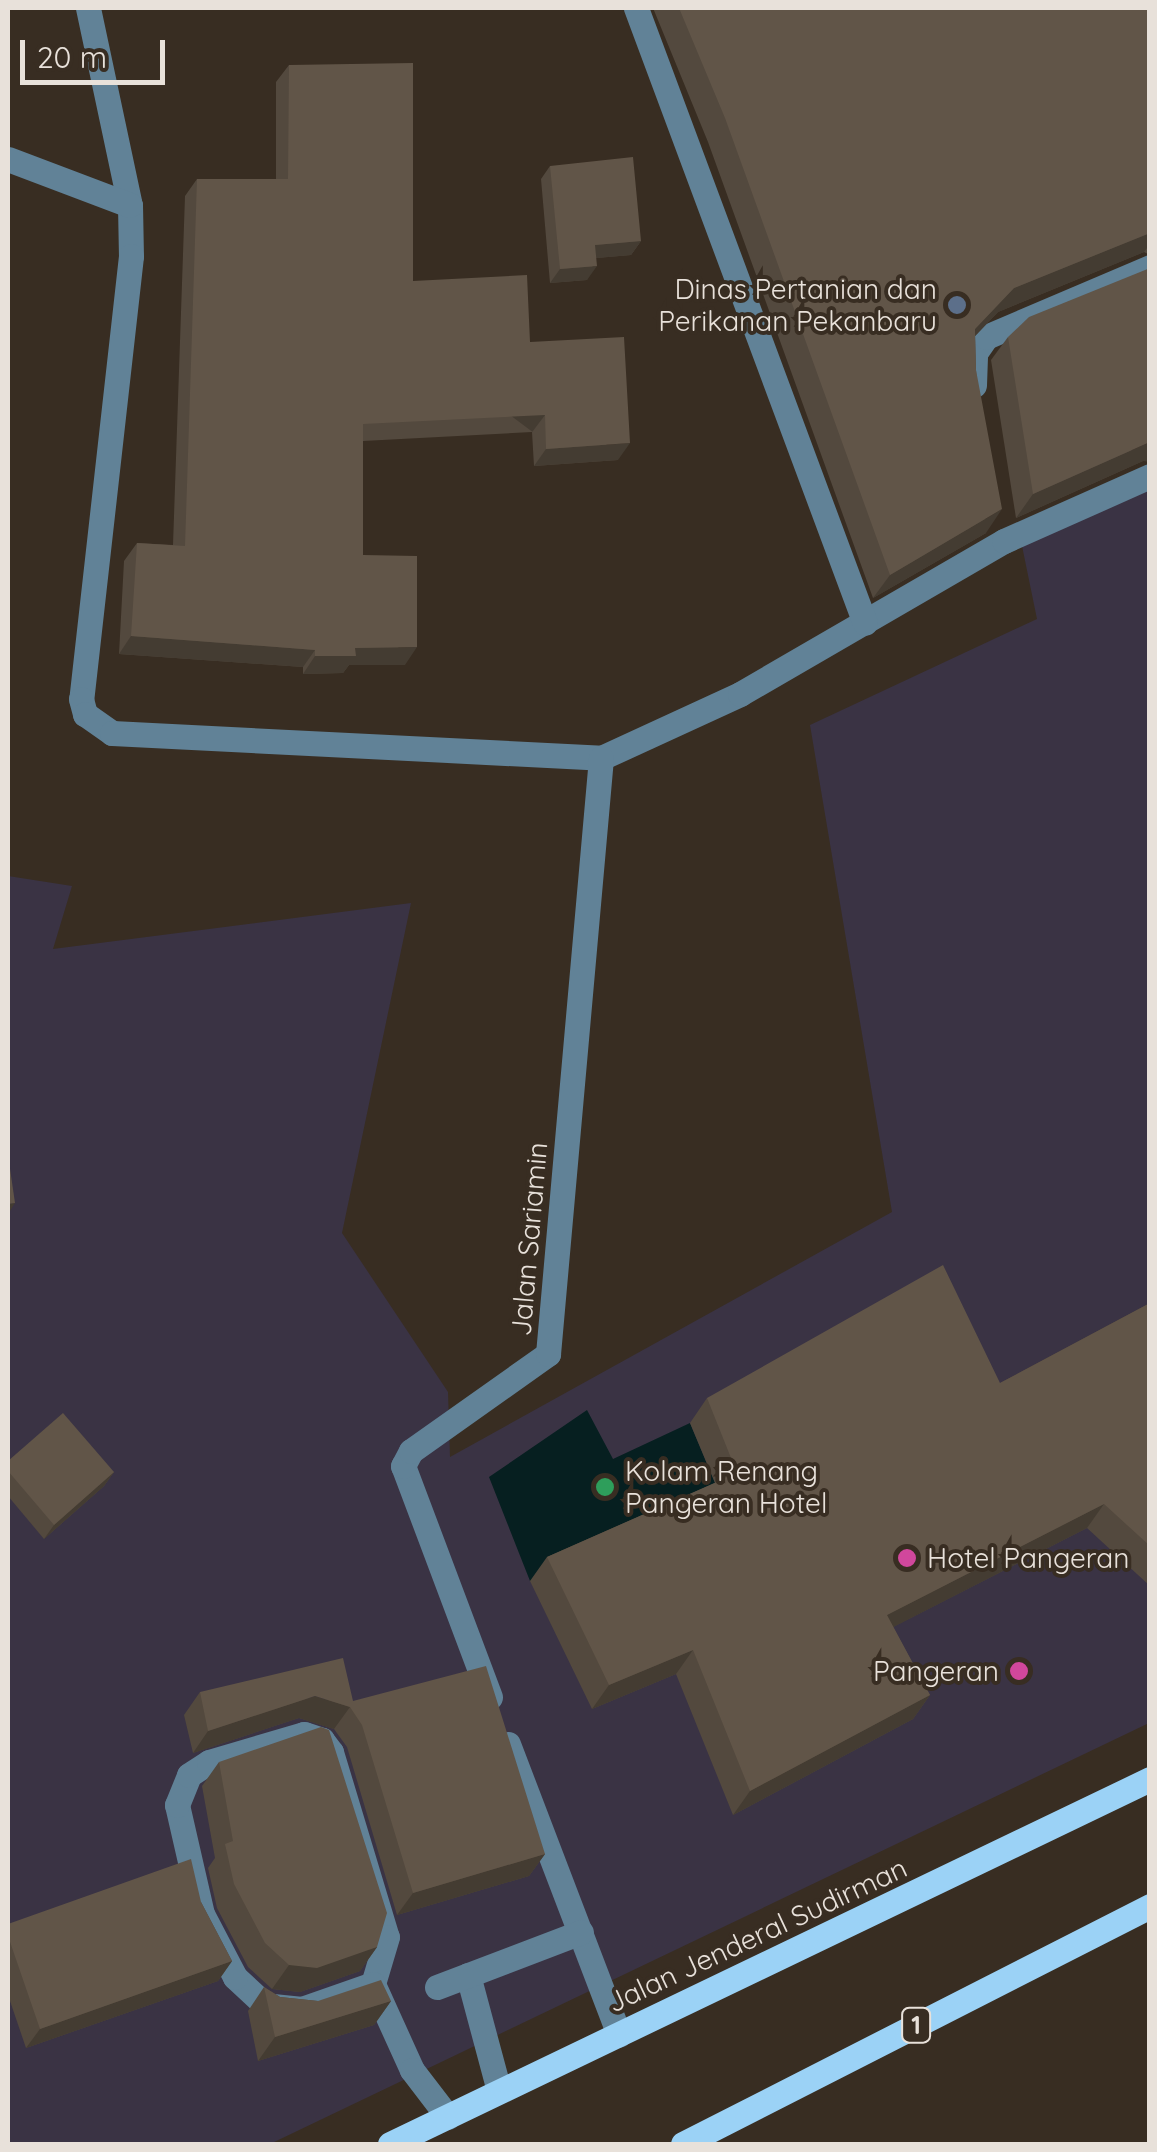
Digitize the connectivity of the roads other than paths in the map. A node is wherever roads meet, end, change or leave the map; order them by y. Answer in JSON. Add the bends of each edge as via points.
{"nodes":[{"id":1,"x":88,"y":8,"type":"edge"},
{"id":2,"x":636,"y":8,"type":"edge"},
{"id":3,"x":8,"y":159,"type":"edge"},
{"id":4,"x":130,"y":204,"type":"junction"},
{"id":5,"x":1150,"y":267,"type":"edge"},
{"id":6,"x":978,"y":409,"type":"edge"},
{"id":7,"x":1150,"y":476,"type":"edge"},
{"id":8,"x":866,"y":623,"type":"junction"},
{"id":9,"x":601,"y":758,"type":"junction"},
{"id":10,"x":1150,"y":1780,"type":"edge"},
{"id":11,"x":1150,"y":1906,"type":"edge"},
{"id":12,"x":580,"y":1932,"type":"junction"},
{"id":13,"x":468,"y":1976,"type":"junction"},
{"id":14,"x":372,"y":1984,"type":"junction"},
{"id":15,"x":437,"y":1987,"type":"dead end"},
{"id":16,"x":619,"y":2034,"type":"junction"},
{"id":17,"x":499,"y":2091,"type":"junction"},
{"id":18,"x":448,"y":2117,"type":"junction"},
{"id":19,"x":390,"y":2144,"type":"edge"},
{"id":20,"x":683,"y":2144,"type":"edge"}],
"edges":[{"from":1,"to":4,"type":"street"},
{"from":2,"to":8,"type":"street"},
{"from":3,"to":4,"type":"street"},
{"from":4,"to":9,"type":"street","via":[[131,256],[85,714],[112,733]]},
{"from":5,"to":6,"type":"street","via":[[986,338],[972,372]]},
{"from":7,"to":8,"type":"street","via":[[1003,532]]},
{"from":8,"to":9,"type":"street","via":[[740,694]]},
{"from":9,"to":12,"type":"street","name":"Jalan Sariamin","via":[[548,1354],[410,1450],[403,1466]]},
{"from":10,"to":16,"type":"main road","name":"Jalan Jenderal Sudirman"},
{"from":11,"to":20,"type":"main road","number":"1"},
{"from":12,"to":13,"type":"street"},
{"from":12,"to":16,"type":"street","name":"Jalan Sariamin"},
{"from":13,"to":15,"type":"street"},
{"from":13,"to":17,"type":"street"},
{"from":14,"to":14,"type":"street","via":[[302,2009],[265,2005],[235,1978],[202,1914],[177,1805],[189,1775],[209,1762],[304,1734],[322,1740],[387,1937]]},
{"from":14,"to":18,"type":"street","via":[[412,2070]]},
{"from":16,"to":17,"type":"main road","name":"Jalan Jenderal Sudirman"},
{"from":17,"to":18,"type":"main road","name":"Jalan Jenderal Sudirman"},
{"from":18,"to":19,"type":"main road","name":"Jalan Jenderal Sudirman"}]}
